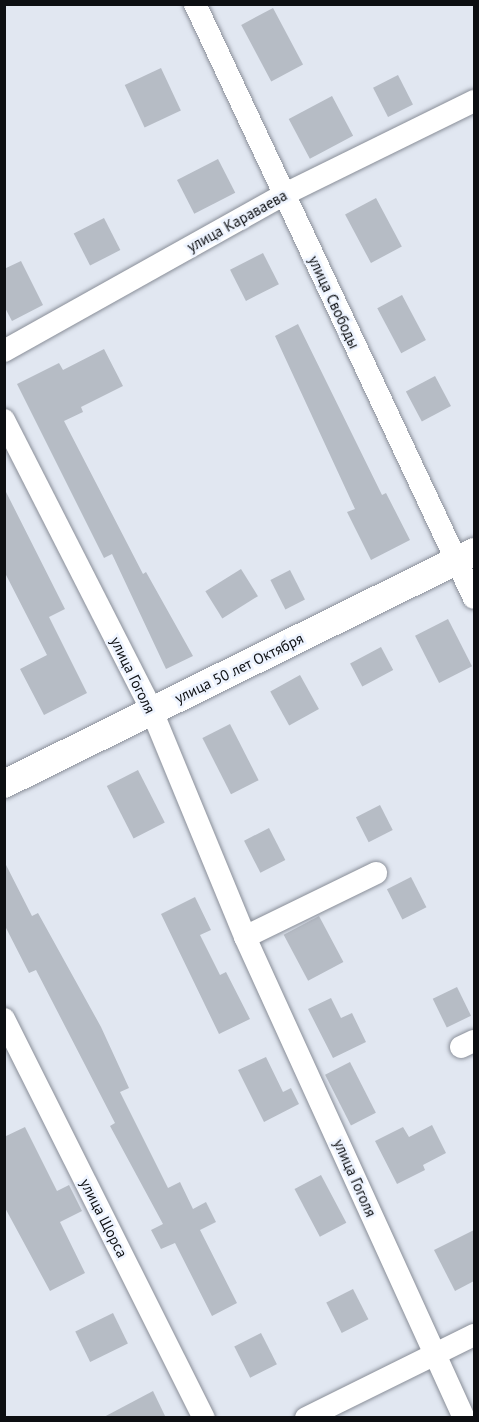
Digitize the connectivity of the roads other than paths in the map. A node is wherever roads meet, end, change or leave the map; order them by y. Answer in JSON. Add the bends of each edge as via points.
{"nodes":[{"id":1,"x":195,"y":4,"type":"edge"},
{"id":2,"x":474,"y":101,"type":"edge"},
{"id":3,"x":283,"y":195,"type":"junction"},
{"id":4,"x":4,"y":351,"type":"edge"},
{"id":5,"x":4,"y":420,"type":"edge"},
{"id":6,"x":466,"y":557,"type":"edge"},
{"id":7,"x":474,"y":597,"type":"edge"},
{"id":8,"x":152,"y":711,"type":"junction"},
{"id":9,"x":4,"y":784,"type":"edge"},
{"id":10,"x":376,"y":873,"type":"dead end"},
{"id":11,"x":245,"y":937,"type":"junction"},
{"id":12,"x":4,"y":1019,"type":"edge"},
{"id":13,"x":474,"y":1335,"type":"edge"},
{"id":14,"x":435,"y":1354,"type":"junction"},
{"id":15,"x":204,"y":1418,"type":"edge"},
{"id":16,"x":306,"y":1418,"type":"edge"},
{"id":17,"x":464,"y":1418,"type":"edge"}],
"edges":[{"from":1,"to":3,"type":"street","name":"улица Свободы"},
{"from":2,"to":3,"type":"street","name":"улица Караваева"},
{"from":3,"to":4,"type":"street","name":"улица Караваева"},
{"from":3,"to":6,"type":"street","name":"улица Свободы"},
{"from":5,"to":8,"type":"street","name":"улица Гоголя"},
{"from":6,"to":7,"type":"street","name":"улица Свободы"},
{"from":6,"to":8,"type":"street","name":"улица 50 лет Октября"},
{"from":8,"to":9,"type":"street","name":"улица 50 лет Октября"},
{"from":8,"to":11,"type":"street","name":"улица Гоголя"},
{"from":10,"to":11,"type":"street"},
{"from":11,"to":14,"type":"street","name":"улица Гоголя"},
{"from":12,"to":15,"type":"street","name":"улица Щорса"},
{"from":13,"to":14,"type":"street"},
{"from":14,"to":16,"type":"street"},
{"from":14,"to":17,"type":"street","name":"улица Гоголя"}]}
